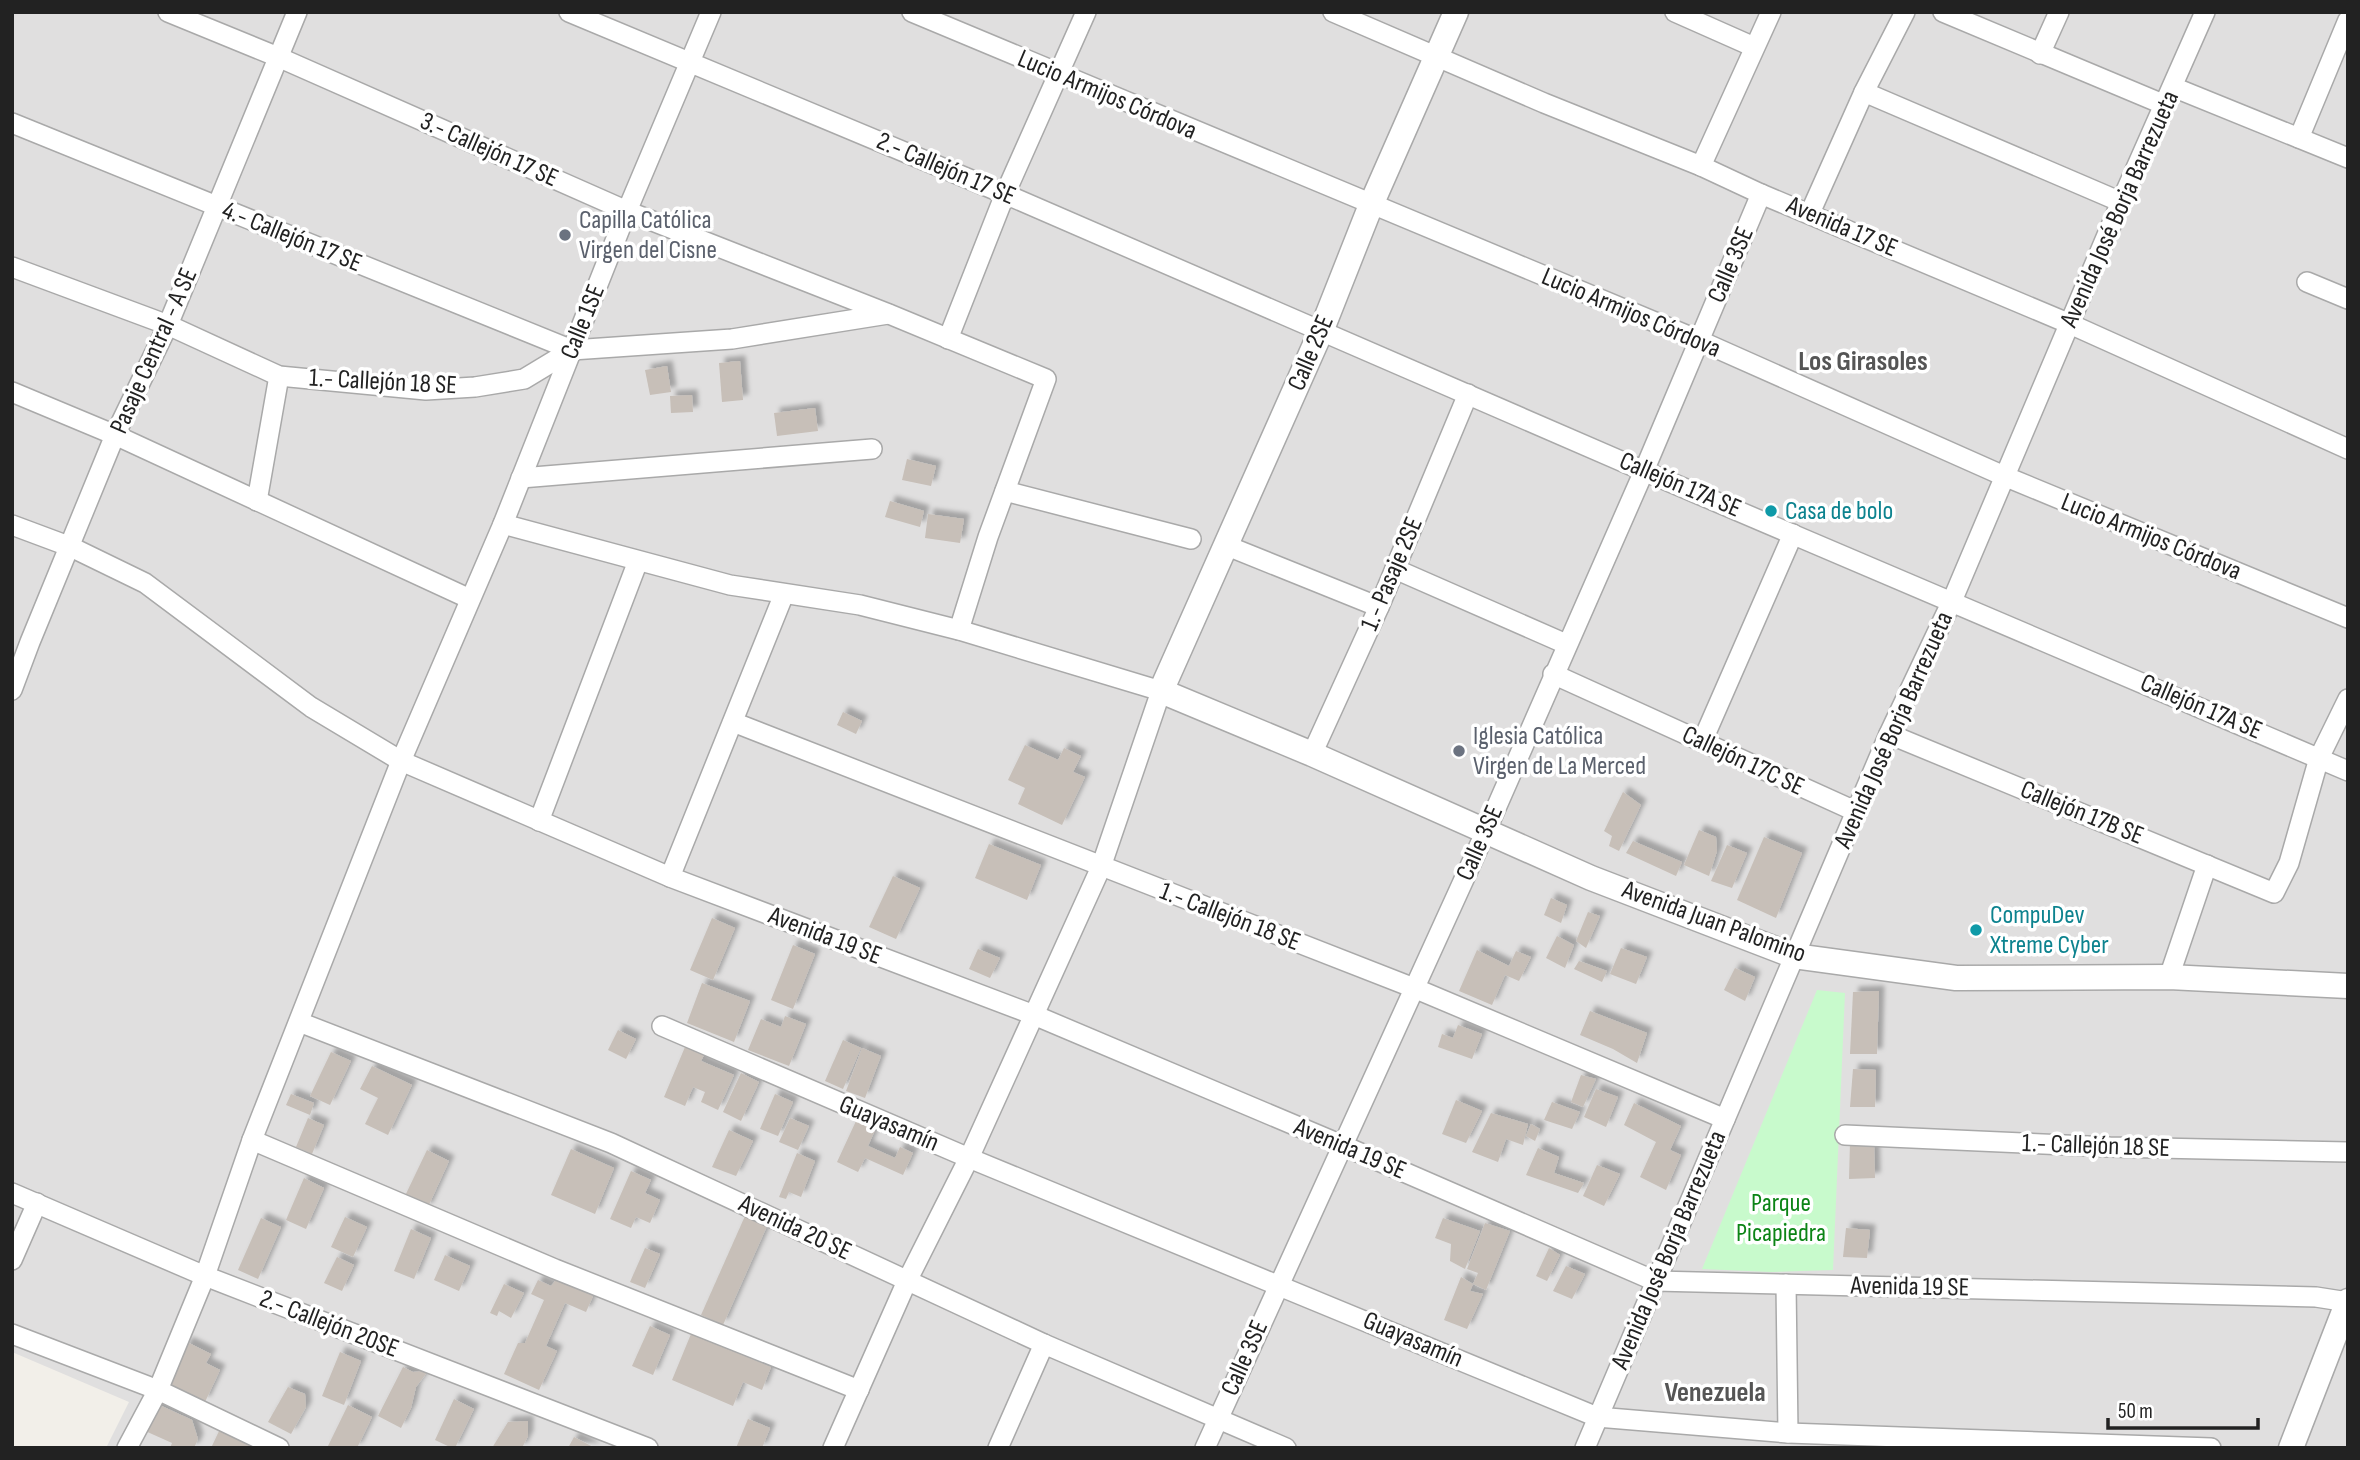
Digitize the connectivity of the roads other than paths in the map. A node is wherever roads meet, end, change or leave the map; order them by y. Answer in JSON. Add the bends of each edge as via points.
{"nodes":[{"id":1,"x":168,"y":12,"type":"edge"},
{"id":2,"x":297,"y":12,"type":"edge"},
{"id":3,"x":569,"y":12,"type":"edge"},
{"id":4,"x":711,"y":12,"type":"edge"},
{"id":5,"x":912,"y":12,"type":"edge"},
{"id":6,"x":1086,"y":12,"type":"edge"},
{"id":7,"x":1333,"y":12,"type":"edge"},
{"id":8,"x":1456,"y":12,"type":"edge"},
{"id":9,"x":1675,"y":12,"type":"edge"},
{"id":10,"x":1771,"y":12,"type":"edge"},
{"id":11,"x":1905,"y":12,"type":"edge"},
{"id":12,"x":1943,"y":12,"type":"edge"},
{"id":13,"x":2059,"y":12,"type":"edge"},
{"id":14,"x":2205,"y":12,"type":"edge"},
{"id":15,"x":2348,"y":20,"type":"edge"},
{"id":16,"x":1754,"y":47,"type":"junction"},
{"id":17,"x":2040,"y":54,"type":"junction"},
{"id":18,"x":1437,"y":56,"type":"junction"},
{"id":19,"x":278,"y":57,"type":"junction"},
{"id":20,"x":689,"y":63,"type":"junction"},
{"id":21,"x":1057,"y":75,"type":"junction"},
{"id":22,"x":1864,"y":92,"type":"junction"},
{"id":23,"x":2169,"y":96,"type":"junction"},
{"id":24,"x":12,"y":123,"type":"edge"},
{"id":25,"x":2299,"y":138,"type":"junction"},
{"id":26,"x":2348,"y":158,"type":"edge"},
{"id":27,"x":1701,"y":166,"type":"junction"},
{"id":28,"x":1005,"y":194,"type":"junction"},
{"id":29,"x":1761,"y":194,"type":"junction"},
{"id":30,"x":2121,"y":202,"type":"junction"},
{"id":31,"x":1371,"y":205,"type":"junction"},
{"id":32,"x":217,"y":207,"type":"junction"},
{"id":33,"x":627,"y":211,"type":"junction"},
{"id":34,"x":1810,"y":213,"type":"junction"},
{"id":35,"x":12,"y":267,"type":"edge"},
{"id":36,"x":2307,"y":282,"type":"dead end"},
{"id":37,"x":2348,"y":299,"type":"edge"},
{"id":38,"x":889,"y":314,"type":"junction"},
{"id":39,"x":2070,"y":324,"type":"junction"},
{"id":40,"x":168,"y":325,"type":"junction"},
{"id":41,"x":1322,"y":330,"type":"junction"},
{"id":42,"x":948,"y":340,"type":"junction"},
{"id":43,"x":1698,"y":341,"type":"junction"},
{"id":44,"x":572,"y":350,"type":"junction"},
{"id":45,"x":279,"y":376,"type":"junction"},
{"id":46,"x":12,"y":392,"type":"edge"},
{"id":47,"x":1468,"y":394,"type":"junction"},
{"id":48,"x":115,"y":435,"type":"junction"},
{"id":49,"x":872,"y":449,"type":"dead end"},
{"id":50,"x":2348,"y":449,"type":"edge"},
{"id":51,"x":1644,"y":471,"type":"junction"},
{"id":52,"x":2004,"y":476,"type":"junction"},
{"id":53,"x":521,"y":478,"type":"junction"},
{"id":54,"x":1004,"y":491,"type":"junction"},
{"id":55,"x":257,"y":501,"type":"junction"},
{"id":56,"x":503,"y":524,"type":"junction"},
{"id":57,"x":12,"y":525,"type":"edge"},
{"id":58,"x":1793,"y":534,"type":"junction"},
{"id":59,"x":1191,"y":539,"type":"dead end"},
{"id":60,"x":1225,"y":545,"type":"junction"},
{"id":61,"x":71,"y":547,"type":"junction"},
{"id":62,"x":638,"y":561,"type":"junction"},
{"id":63,"x":1395,"y":569,"type":"junction"},
{"id":64,"x":784,"y":594,"type":"junction"},
{"id":65,"x":471,"y":599,"type":"junction"},
{"id":66,"x":1952,"y":601,"type":"junction"},
{"id":67,"x":1379,"y":607,"type":"junction"},
{"id":68,"x":2348,"y":618,"type":"edge"},
{"id":69,"x":959,"y":630,"type":"junction"},
{"id":70,"x":21,"y":639,"type":"edge"},
{"id":71,"x":1566,"y":644,"type":"junction"},
{"id":72,"x":1553,"y":674,"type":"junction"},
{"id":73,"x":12,"y":690,"type":"edge"},
{"id":74,"x":1161,"y":691,"type":"junction"},
{"id":75,"x":2348,"y":699,"type":"edge"},
{"id":76,"x":733,"y":722,"type":"junction"},
{"id":77,"x":1889,"y":734,"type":"junction"},
{"id":78,"x":1702,"y":742,"type":"junction"},
{"id":79,"x":1312,"y":754,"type":"junction"},
{"id":80,"x":2319,"y":758,"type":"junction"},
{"id":81,"x":401,"y":761,"type":"junction"},
{"id":82,"x":2348,"y":771,"type":"edge"},
{"id":83,"x":1857,"y":812,"type":"junction"},
{"id":84,"x":539,"y":821,"type":"junction"},
{"id":85,"x":1486,"y":831,"type":"junction"},
{"id":86,"x":2207,"y":864,"type":"junction"},
{"id":87,"x":1101,"y":867,"type":"junction"},
{"id":88,"x":670,"y":877,"type":"junction"},
{"id":89,"x":1794,"y":956,"type":"junction"},
{"id":90,"x":2169,"y":977,"type":"junction"},
{"id":91,"x":2348,"y":986,"type":"edge"},
{"id":92,"x":1414,"y":988,"type":"junction"},
{"id":93,"x":1034,"y":1015,"type":"junction"},
{"id":94,"x":299,"y":1023,"type":"junction"},
{"id":95,"x":662,"y":1027,"type":"dead end"},
{"id":96,"x":1725,"y":1119,"type":"junction"},
{"id":97,"x":1845,"y":1135,"type":"dead end"},
{"id":98,"x":252,"y":1140,"type":"junction"},
{"id":99,"x":1344,"y":1146,"type":"junction"},
{"id":100,"x":2348,"y":1152,"type":"edge"},
{"id":101,"x":969,"y":1158,"type":"junction"},
{"id":102,"x":12,"y":1193,"type":"edge"},
{"id":103,"x":37,"y":1203,"type":"junction"},
{"id":104,"x":12,"y":1260,"type":"edge"},
{"id":105,"x":205,"y":1276,"type":"junction"},
{"id":106,"x":907,"y":1281,"type":"junction"},
{"id":107,"x":1655,"y":1281,"type":"junction"},
{"id":108,"x":1278,"y":1284,"type":"junction"},
{"id":109,"x":1786,"y":1284,"type":"junction"},
{"id":110,"x":2348,"y":1302,"type":"edge"},
{"id":111,"x":12,"y":1334,"type":"edge"},
{"id":112,"x":1044,"y":1345,"type":"junction"},
{"id":113,"x":158,"y":1390,"type":"junction"},
{"id":114,"x":859,"y":1390,"type":"junction"},
{"id":115,"x":1218,"y":1417,"type":"junction"},
{"id":116,"x":1597,"y":1417,"type":"junction"},
{"id":117,"x":1788,"y":1433,"type":"junction"},
{"id":118,"x":277,"y":1447,"type":"edge"},
{"id":119,"x":127,"y":1448,"type":"edge"},
{"id":120,"x":648,"y":1448,"type":"edge"},
{"id":121,"x":833,"y":1448,"type":"edge"},
{"id":122,"x":998,"y":1448,"type":"edge"},
{"id":123,"x":1205,"y":1448,"type":"edge"},
{"id":124,"x":1286,"y":1448,"type":"edge"},
{"id":125,"x":1585,"y":1448,"type":"edge"},
{"id":126,"x":2211,"y":1448,"type":"edge"},
{"id":127,"x":2291,"y":1448,"type":"edge"}],
"edges":[{"from":1,"to":19,"type":"street","name":"3.- Callejón 17 SE"},
{"from":2,"to":19,"type":"street","name":"Pasaje Central - A SE"},
{"from":3,"to":20,"type":"street","name":"2.- Callejón 17 SE"},
{"from":4,"to":20,"type":"street","name":"Calle 1SE"},
{"from":5,"to":21,"type":"street","name":"Lucio Armijos Córdova"},
{"from":6,"to":21,"type":"street"},
{"from":7,"to":18,"type":"street","name":"Avenida 17 SE"},
{"from":8,"to":18,"type":"street","name":"Calle 2SE"},
{"from":9,"to":16,"type":"street"},
{"from":10,"to":16,"type":"street"},
{"from":11,"to":22,"type":"street"},
{"from":12,"to":17,"type":"street"},
{"from":13,"to":17,"type":"street"},
{"from":14,"to":23,"type":"street","name":"Avenida José Borja Barrezueta"},
{"from":15,"to":25,"type":"street"},
{"from":16,"to":27,"type":"street"},
{"from":17,"to":23,"type":"street"},
{"from":18,"to":27,"type":"street","name":"Avenida 17 SE"},
{"from":18,"to":31,"type":"street","name":"Calle 2SE"},
{"from":19,"to":32,"type":"street","name":"Pasaje Central - A SE"},
{"from":19,"to":33,"type":"street","name":"3.- Callejón 17 SE"},
{"from":20,"to":28,"type":"street","name":"2.- Callejón 17 SE"},
{"from":20,"to":33,"type":"street","name":"Calle 1SE"},
{"from":21,"to":28,"type":"street"},
{"from":21,"to":31,"type":"street","name":"Lucio Armijos Córdova"},
{"from":22,"to":30,"type":"street"},
{"from":22,"to":34,"type":"street"},
{"from":23,"to":25,"type":"street"},
{"from":23,"to":30,"type":"street","name":"Avenida José Borja Barrezueta"},
{"from":24,"to":32,"type":"street","name":"4.- Callejón 17 SE"},
{"from":25,"to":26,"type":"street"},
{"from":27,"to":29,"type":"street","name":"Avenida 17 SE"},
{"from":28,"to":41,"type":"street","name":"2.- Callejón 17 SE"},
{"from":28,"to":42,"type":"street"},
{"from":29,"to":34,"type":"street","name":"Avenida 17 SE"},
{"from":29,"to":43,"type":"street","name":"Calle 3SE"},
{"from":30,"to":39,"type":"street","name":"Avenida José Borja Barrezueta"},
{"from":31,"to":41,"type":"street","name":"Calle 2SE"},
{"from":31,"to":43,"type":"street","name":"Lucio Armijos Córdova"},
{"from":32,"to":40,"type":"street","name":"Pasaje Central - A SE"},
{"from":32,"to":44,"type":"street","name":"4.- Callejón 17 SE"},
{"from":33,"to":38,"type":"street","name":"3.- Callejón 17 SE"},
{"from":33,"to":44,"type":"street","name":"Calle 1SE"},
{"from":34,"to":39,"type":"street","name":"Avenida 17 SE"},
{"from":35,"to":40,"type":"street","name":"1.- Callejón 18 SE"},
{"from":36,"to":37,"type":"street"},
{"from":38,"to":42,"type":"street","name":"3.- Callejón 17 SE"},
{"from":38,"to":44,"type":"street","name":"1.- Callejón 18 SE","via":[[732,339]]},
{"from":39,"to":50,"type":"street","name":"Avenida 17 SE"},
{"from":39,"to":52,"type":"street","name":"Avenida José Borja Barrezueta"},
{"from":40,"to":45,"type":"street","name":"1.- Callejón 18 SE"},
{"from":40,"to":48,"type":"street","name":"Pasaje Central - A SE"},
{"from":41,"to":47,"type":"street","name":"Callejón 17A SE"},
{"from":41,"to":60,"type":"street","name":"Calle 2SE"},
{"from":42,"to":54,"type":"street","name":"3.- Callejón 17 SE","via":[[1046,379]]},
{"from":43,"to":51,"type":"street","name":"Calle 3SE"},
{"from":43,"to":52,"type":"street","name":"Lucio Armijos Córdova"},
{"from":44,"to":45,"type":"street","name":"1.- Callejón 18 SE","via":[[524,379],[475,387],[425,390]]},
{"from":44,"to":53,"type":"street","name":"Calle 1SE"},
{"from":45,"to":55,"type":"street"},
{"from":46,"to":48,"type":"street"},
{"from":47,"to":51,"type":"street","name":"Callejón 17A SE"},
{"from":47,"to":63,"type":"street","name":"1.- Pasaje 2SE"},
{"from":48,"to":55,"type":"street"},
{"from":48,"to":61,"type":"street","name":"Pasaje Central - A SE"},
{"from":49,"to":53,"type":"street"},
{"from":51,"to":58,"type":"street","name":"Callejón 17A SE"},
{"from":51,"to":71,"type":"street","name":"Calle 3SE"},
{"from":52,"to":66,"type":"street","name":"Avenida José Borja Barrezueta"},
{"from":52,"to":68,"type":"street","name":"Lucio Armijos Córdova"},
{"from":53,"to":56,"type":"street","name":"Calle 1SE"},
{"from":54,"to":59,"type":"street"},
{"from":54,"to":69,"type":"street"},
{"from":55,"to":65,"type":"street"},
{"from":56,"to":62,"type":"street"},
{"from":56,"to":65,"type":"street","name":"Calle 1SE"},
{"from":57,"to":61,"type":"street","name":"Avenida 19 SE"},
{"from":58,"to":66,"type":"street","name":"Callejón 17A SE"},
{"from":58,"to":78,"type":"street"},
{"from":60,"to":67,"type":"street"},
{"from":60,"to":74,"type":"street","name":"Calle 2SE"},
{"from":61,"to":70,"type":"street","name":"Pasaje Central - A SE"},
{"from":61,"to":81,"type":"street","name":"Avenida 19 SE","via":[[145,583],[311,706]]},
{"from":62,"to":64,"type":"street"},
{"from":62,"to":84,"type":"street"},
{"from":63,"to":67,"type":"street","name":"1.- Pasaje 2SE"},
{"from":63,"to":71,"type":"street"},
{"from":64,"to":69,"type":"street","via":[[860,605]]},
{"from":64,"to":76,"type":"street"},
{"from":65,"to":81,"type":"street","name":"Calle 1SE"},
{"from":66,"to":77,"type":"street","name":"Avenida José Borja Barrezueta"},
{"from":66,"to":80,"type":"street","name":"Callejón 17A SE"},
{"from":67,"to":79,"type":"street","name":"1.- Pasaje 2SE"},
{"from":69,"to":74,"type":"street"},
{"from":70,"to":73,"type":"street","name":"Pasaje Central - A SE"},
{"from":71,"to":72,"type":"street","name":"Calle 3SE"},
{"from":72,"to":78,"type":"street","name":"Callejón 17C SE"},
{"from":72,"to":85,"type":"street","name":"Calle 3SE"},
{"from":74,"to":79,"type":"street","name":"Avenida Juan Palomino"},
{"from":74,"to":87,"type":"street"},
{"from":75,"to":80,"type":"street"},
{"from":76,"to":87,"type":"street","name":"1.- Callejón 18 SE"},
{"from":76,"to":88,"type":"street"},
{"from":77,"to":83,"type":"street","name":"Avenida José Borja Barrezueta"},
{"from":77,"to":86,"type":"street","name":"Callejón 17B SE"},
{"from":78,"to":83,"type":"street","name":"Callejón 17C SE"},
{"from":79,"to":85,"type":"street","name":"Avenida Juan Palomino"},
{"from":80,"to":82,"type":"street","name":"Callejón 17A SE"},
{"from":80,"to":86,"type":"street","name":"Callejón 17B SE","via":[[2289,863],[2274,892]]},
{"from":81,"to":84,"type":"street","name":"Avenida 19 SE"},
{"from":81,"to":94,"type":"street","name":"Calle 1SE"},
{"from":83,"to":89,"type":"street","name":"Avenida José Borja Barrezueta"},
{"from":84,"to":88,"type":"street","name":"Avenida 19 SE"},
{"from":85,"to":89,"type":"street","name":"Avenida Juan Palomino"},
{"from":85,"to":92,"type":"street","name":"Calle 3SE"},
{"from":86,"to":90,"type":"street"},
{"from":87,"to":92,"type":"street","name":"1.- Callejón 18 SE"},
{"from":87,"to":93,"type":"street"},
{"from":88,"to":93,"type":"street","name":"Avenida 19 SE"},
{"from":89,"to":90,"type":"street","name":"Avenida Juan Palomino","via":[[1956,978]]},
{"from":89,"to":96,"type":"street","name":"Avenida José Borja Barrezueta"},
{"from":90,"to":91,"type":"street","name":"Avenida Juan Palomino"},
{"from":92,"to":96,"type":"street","name":"1.- Callejón 18 SE"},
{"from":92,"to":99,"type":"street","name":"Calle 3SE"},
{"from":93,"to":99,"type":"street","name":"Avenida 19 SE"},
{"from":93,"to":101,"type":"street"},
{"from":94,"to":98,"type":"street","name":"Calle 1SE"},
{"from":94,"to":106,"type":"street","name":"Avenida 20 SE","via":[[611,1143]]},
{"from":95,"to":101,"type":"street","name":"Guayasamín"},
{"from":96,"to":107,"type":"street","name":"Avenida José Borja Barrezueta"},
{"from":97,"to":100,"type":"street","name":"1.- Callejón 18 SE"},
{"from":98,"to":105,"type":"street","name":"Calle 1SE"},
{"from":98,"to":114,"type":"street","via":[[555,1269]]},
{"from":99,"to":107,"type":"street","name":"Avenida 19 SE"},
{"from":99,"to":108,"type":"street","name":"Calle 3SE"},
{"from":101,"to":106,"type":"street"},
{"from":101,"to":108,"type":"street","name":"Guayasamín"},
{"from":102,"to":103,"type":"street","name":"2.- Callejón 20SE"},
{"from":103,"to":104,"type":"street"},
{"from":103,"to":105,"type":"street","name":"2.- Callejón 20SE"},
{"from":105,"to":113,"type":"street","name":"Calle 1SE"},
{"from":105,"to":120,"type":"street","name":"2.- Callejón 20SE"},
{"from":106,"to":112,"type":"street","name":"Avenida 20 SE"},
{"from":106,"to":114,"type":"street"},
{"from":107,"to":109,"type":"street","name":"Avenida 19 SE"},
{"from":107,"to":116,"type":"street","name":"Avenida José Borja Barrezueta"},
{"from":108,"to":115,"type":"street","name":"Calle 3SE"},
{"from":108,"to":116,"type":"street","name":"Guayasamín"},
{"from":109,"to":110,"type":"street","name":"Avenida 19 SE","via":[[2302,1297]]},
{"from":109,"to":117,"type":"street"},
{"from":110,"to":127,"type":"street"},
{"from":111,"to":113,"type":"street"},
{"from":112,"to":115,"type":"street","name":"Avenida 20 SE"},
{"from":112,"to":122,"type":"street"},
{"from":113,"to":118,"type":"street"},
{"from":113,"to":119,"type":"street","name":"Calle 1SE"},
{"from":114,"to":121,"type":"street"},
{"from":115,"to":123,"type":"street","name":"Calle 3SE"},
{"from":115,"to":124,"type":"street","name":"Avenida 20 SE"},
{"from":116,"to":117,"type":"street","name":"Guayasamín"},
{"from":116,"to":125,"type":"street","name":"Avenida José Borja Barrezueta"},
{"from":117,"to":126,"type":"street","name":"Guayasamín"}]}
